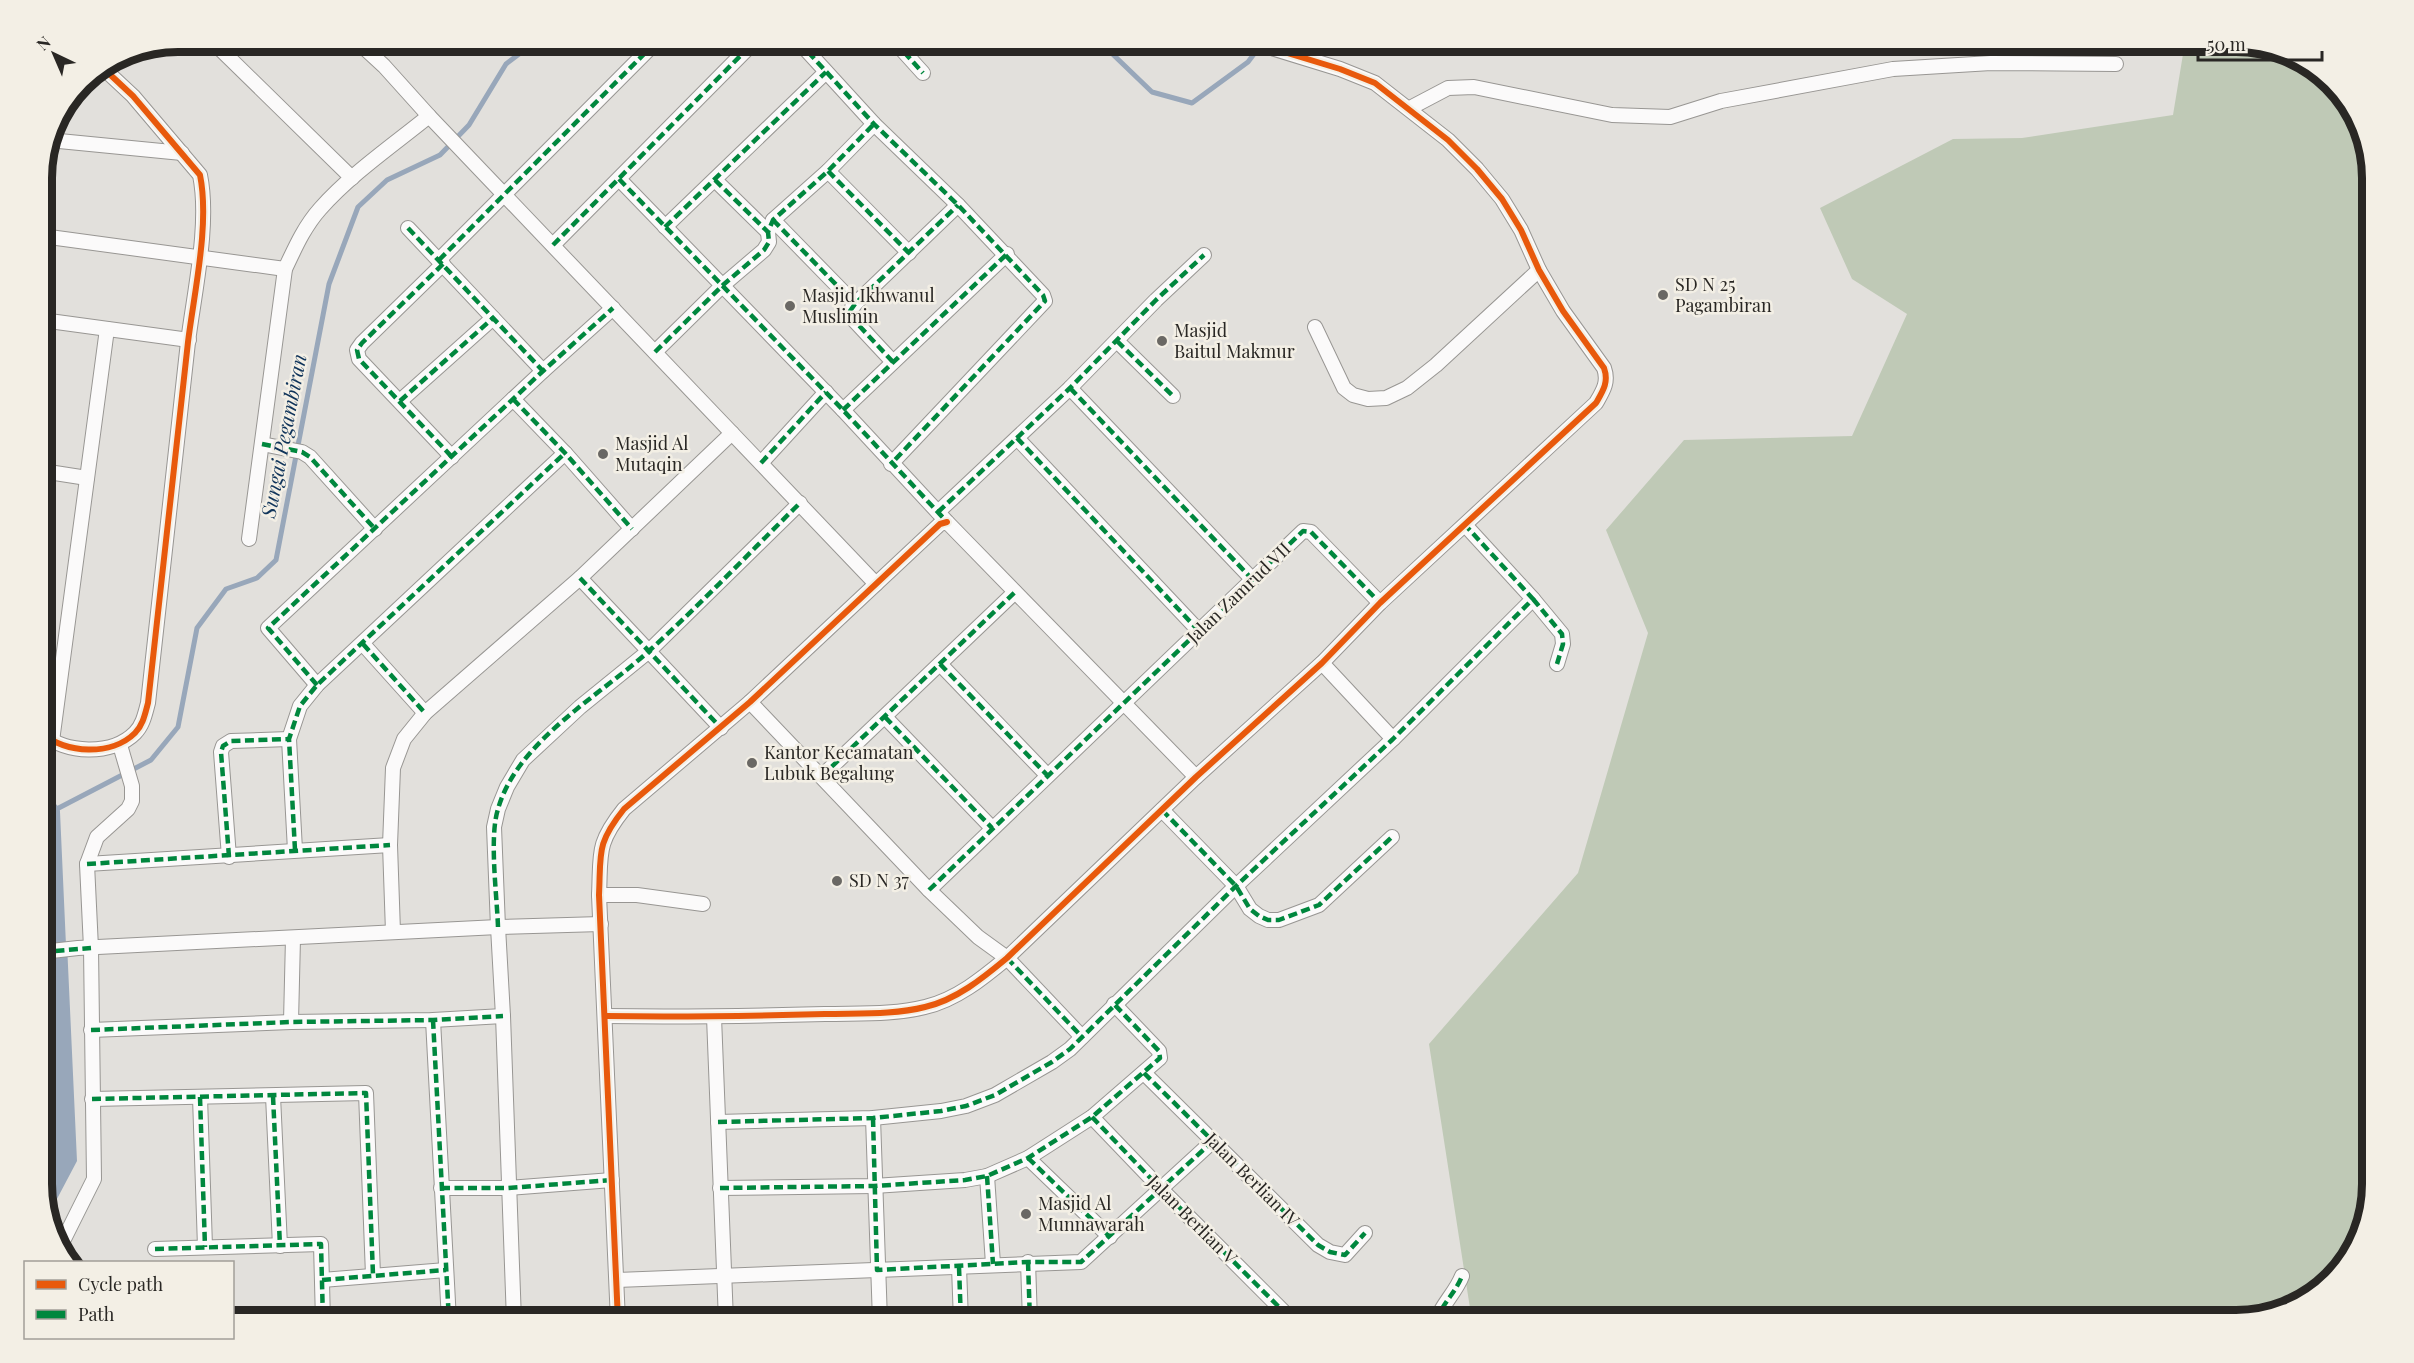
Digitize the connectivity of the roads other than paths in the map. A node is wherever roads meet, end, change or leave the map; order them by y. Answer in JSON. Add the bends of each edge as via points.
{"nodes":[{"id":1,"x":1286,"y":52,"type":"edge"},
{"id":2,"x":224,"y":53,"type":"edge"},
{"id":3,"x":370,"y":53,"type":"edge"},
{"id":4,"x":645,"y":53,"type":"edge"},
{"id":5,"x":743,"y":53,"type":"edge"},
{"id":6,"x":809,"y":53,"type":"edge"},
{"id":7,"x":904,"y":53,"type":"edge"},
{"id":8,"x":2116,"y":64,"type":"dead end"},
{"id":9,"x":826,"y":72,"type":"junction"},
{"id":10,"x":109,"y":73,"type":"edge"},
{"id":11,"x":923,"y":73,"type":"dead end"},
{"id":12,"x":1410,"y":108,"type":"junction"},
{"id":13,"x":431,"y":119,"type":"junction"},
{"id":14,"x":874,"y":124,"type":"junction"},
{"id":15,"x":58,"y":141,"type":"edge"},
{"id":16,"x":182,"y":153,"type":"junction"},
{"id":17,"x":828,"y":171,"type":"junction"},
{"id":18,"x":352,"y":178,"type":"junction"},
{"id":19,"x":619,"y":179,"type":"junction"},
{"id":20,"x":715,"y":180,"type":"junction"},
{"id":21,"x":505,"y":194,"type":"junction"},
{"id":22,"x":958,"y":205,"type":"junction"},
{"id":23,"x":771,"y":226,"type":"junction"},
{"id":24,"x":665,"y":227,"type":"junction"},
{"id":25,"x":408,"y":228,"type":"dead end"},
{"id":26,"x":53,"y":238,"type":"edge"},
{"id":27,"x":553,"y":245,"type":"junction"},
{"id":28,"x":909,"y":253,"type":"junction"},
{"id":29,"x":1007,"y":254,"type":"junction"},
{"id":30,"x":1204,"y":255,"type":"dead end"},
{"id":31,"x":200,"y":258,"type":"junction"},
{"id":32,"x":441,"y":262,"type":"junction"},
{"id":33,"x":285,"y":269,"type":"junction"},
{"id":34,"x":1539,"y":270,"type":"junction"},
{"id":35,"x":723,"y":285,"type":"junction"},
{"id":36,"x":855,"y":304,"type":"junction"},
{"id":37,"x":613,"y":308,"type":"junction"},
{"id":38,"x":493,"y":318,"type":"junction"},
{"id":39,"x":53,"y":322,"type":"edge"},
{"id":40,"x":1315,"y":327,"type":"dead end"},
{"id":41,"x":107,"y":329,"type":"junction"},
{"id":42,"x":189,"y":340,"type":"junction"},
{"id":43,"x":1117,"y":340,"type":"junction"},
{"id":44,"x":655,"y":352,"type":"junction"},
{"id":45,"x":893,"y":362,"type":"junction"},
{"id":46,"x":543,"y":371,"type":"junction"},
{"id":47,"x":1070,"y":388,"type":"junction"},
{"id":48,"x":826,"y":392,"type":"junction"},
{"id":49,"x":1173,"y":396,"type":"dead end"},
{"id":50,"x":513,"y":399,"type":"junction"},
{"id":51,"x":400,"y":401,"type":"junction"},
{"id":52,"x":843,"y":410,"type":"junction"},
{"id":53,"x":732,"y":432,"type":"junction"},
{"id":54,"x":1017,"y":438,"type":"junction"},
{"id":55,"x":262,"y":444,"type":"junction"},
{"id":56,"x":565,"y":453,"type":"junction"},
{"id":57,"x":452,"y":457,"type":"junction"},
{"id":58,"x":761,"y":463,"type":"junction"},
{"id":59,"x":891,"y":464,"type":"junction"},
{"id":60,"x":53,"y":473,"type":"edge"},
{"id":61,"x":87,"y":478,"type":"junction"},
{"id":62,"x":800,"y":503,"type":"junction"},
{"id":63,"x":943,"y":517,"type":"junction"},
{"id":64,"x":1466,"y":526,"type":"junction"},
{"id":65,"x":375,"y":529,"type":"junction"},
{"id":66,"x":632,"y":529,"type":"junction"},
{"id":67,"x":249,"y":539,"type":"dead end"},
{"id":68,"x":580,"y":578,"type":"junction"},
{"id":69,"x":1252,"y":579,"type":"junction"},
{"id":70,"x":876,"y":584,"type":"junction"},
{"id":71,"x":1015,"y":592,"type":"junction"},
{"id":72,"x":1533,"y":599,"type":"junction"},
{"id":73,"x":1380,"y":603,"type":"junction"},
{"id":74,"x":1199,"y":631,"type":"junction"},
{"id":75,"x":363,"y":644,"type":"junction"},
{"id":76,"x":649,"y":651,"type":"junction"},
{"id":77,"x":1322,"y":663,"type":"junction"},
{"id":78,"x":940,"y":664,"type":"junction"},
{"id":79,"x":1557,"y":664,"type":"dead end"},
{"id":80,"x":317,"y":684,"type":"junction"},
{"id":81,"x":53,"y":698,"type":"edge"},
{"id":82,"x":750,"y":702,"type":"junction"},
{"id":83,"x":1123,"y":704,"type":"junction"},
{"id":84,"x":425,"y":713,"type":"junction"},
{"id":85,"x":885,"y":717,"type":"junction"},
{"id":86,"x":721,"y":728,"type":"junction"},
{"id":87,"x":53,"y":739,"type":"edge"},
{"id":88,"x":290,"y":739,"type":"junction"},
{"id":89,"x":1393,"y":740,"type":"junction"},
{"id":90,"x":122,"y":750,"type":"junction"},
{"id":91,"x":1047,"y":775,"type":"junction"},
{"id":92,"x":822,"y":776,"type":"junction"},
{"id":93,"x":1196,"y":777,"type":"junction"},
{"id":94,"x":1162,"y":810,"type":"junction"},
{"id":95,"x":992,"y":828,"type":"junction"},
{"id":96,"x":1392,"y":837,"type":"dead end"},
{"id":97,"x":390,"y":845,"type":"junction"},
{"id":98,"x":295,"y":850,"type":"junction"},
{"id":99,"x":230,"y":856,"type":"junction"},
{"id":100,"x":87,"y":864,"type":"junction"},
{"id":101,"x":1236,"y":886,"type":"junction"},
{"id":102,"x":929,"y":890,"type":"junction"},
{"id":103,"x":599,"y":895,"type":"junction"},
{"id":104,"x":702,"y":903,"type":"dead end"},
{"id":105,"x":601,"y":924,"type":"junction"},
{"id":106,"x":498,"y":927,"type":"junction"},
{"id":107,"x":393,"y":932,"type":"junction"},
{"id":108,"x":293,"y":938,"type":"junction"},
{"id":109,"x":84,"y":948,"type":"junction"},
{"id":110,"x":53,"y":951,"type":"edge"},
{"id":111,"x":1007,"y":958,"type":"junction"},
{"id":112,"x":1114,"y":1004,"type":"junction"},
{"id":113,"x":503,"y":1016,"type":"junction"},
{"id":114,"x":606,"y":1017,"type":"junction"},
{"id":115,"x":714,"y":1017,"type":"junction"},
{"id":116,"x":434,"y":1020,"type":"junction"},
{"id":117,"x":291,"y":1022,"type":"junction"},
{"id":118,"x":91,"y":1030,"type":"junction"},
{"id":119,"x":1082,"y":1037,"type":"junction"},
{"id":120,"x":1144,"y":1073,"type":"junction"},
{"id":121,"x":273,"y":1096,"type":"junction"},
{"id":122,"x":200,"y":1097,"type":"junction"},
{"id":123,"x":92,"y":1099,"type":"junction"},
{"id":124,"x":1092,"y":1117,"type":"junction"},
{"id":125,"x":873,"y":1118,"type":"junction"},
{"id":126,"x":718,"y":1122,"type":"junction"},
{"id":127,"x":1213,"y":1141,"type":"junction"},
{"id":128,"x":1028,"y":1158,"type":"junction"},
{"id":129,"x":987,"y":1176,"type":"junction"},
{"id":130,"x":612,"y":1180,"type":"junction"},
{"id":131,"x":874,"y":1186,"type":"junction"},
{"id":132,"x":441,"y":1188,"type":"junction"},
{"id":133,"x":508,"y":1188,"type":"junction"},
{"id":134,"x":720,"y":1188,"type":"junction"},
{"id":135,"x":1162,"y":1190,"type":"junction"},
{"id":136,"x":1365,"y":1233,"type":"dead end"},
{"id":137,"x":1110,"y":1237,"type":"junction"},
{"id":138,"x":64,"y":1238,"type":"edge"},
{"id":139,"x":280,"y":1246,"type":"junction"},
{"id":140,"x":205,"y":1247,"type":"junction"},
{"id":141,"x":155,"y":1249,"type":"dead end"},
{"id":142,"x":1028,"y":1262,"type":"junction"},
{"id":143,"x":993,"y":1264,"type":"junction"},
{"id":144,"x":959,"y":1267,"type":"junction"},
{"id":145,"x":446,"y":1270,"type":"junction"},
{"id":146,"x":877,"y":1270,"type":"junction"},
{"id":147,"x":374,"y":1275,"type":"junction"},
{"id":148,"x":723,"y":1276,"type":"junction"},
{"id":149,"x":1462,"y":1276,"type":"dead end"},
{"id":150,"x":322,"y":1280,"type":"junction"},
{"id":151,"x":617,"y":1280,"type":"junction"},
{"id":152,"x":323,"y":1310,"type":"edge"},
{"id":153,"x":448,"y":1310,"type":"edge"},
{"id":154,"x":514,"y":1310,"type":"edge"},
{"id":155,"x":618,"y":1310,"type":"edge"},
{"id":156,"x":725,"y":1310,"type":"edge"},
{"id":157,"x":879,"y":1310,"type":"edge"},
{"id":158,"x":961,"y":1310,"type":"edge"},
{"id":159,"x":1030,"y":1310,"type":"edge"},
{"id":160,"x":1282,"y":1310,"type":"edge"},
{"id":161,"x":1441,"y":1310,"type":"edge"}],
"edges":[{"from":1,"to":12,"type":"street","via":[[1375,83]]},
{"from":2,"to":18,"type":"street"},
{"from":3,"to":13,"type":"street"},
{"from":4,"to":21,"type":"street"},
{"from":5,"to":19,"type":"street"},
{"from":6,"to":9,"type":"street"},
{"from":7,"to":11,"type":"street"},
{"from":8,"to":12,"type":"street","via":[[1991,63],[1893,69],[1721,100],[1670,117],[1612,115],[1474,87],[1448,88]]},
{"from":9,"to":14,"type":"street"},
{"from":9,"to":20,"type":"street"},
{"from":10,"to":16,"type":"street"},
{"from":12,"to":34,"type":"street","via":[[1448,140],[1490,185],[1521,230]]},
{"from":13,"to":18,"type":"street"},
{"from":13,"to":21,"type":"street"},
{"from":14,"to":17,"type":"street"},
{"from":14,"to":22,"type":"street"},
{"from":15,"to":16,"type":"street"},
{"from":16,"to":31,"type":"street","via":[[200,176]]},
{"from":17,"to":23,"type":"street"},
{"from":17,"to":28,"type":"street"},
{"from":18,"to":33,"type":"street","via":[[319,210],[301,235]]},
{"from":19,"to":24,"type":"street"},
{"from":19,"to":27,"type":"street"},
{"from":20,"to":23,"type":"street"},
{"from":20,"to":24,"type":"street"},
{"from":21,"to":27,"type":"street"},
{"from":21,"to":32,"type":"street"},
{"from":22,"to":28,"type":"street"},
{"from":22,"to":29,"type":"street"},
{"from":23,"to":35,"type":"street","via":[[764,250]]},
{"from":23,"to":36,"type":"street"},
{"from":24,"to":35,"type":"street"},
{"from":25,"to":32,"type":"street"},
{"from":26,"to":31,"type":"street"},
{"from":27,"to":37,"type":"street"},
{"from":28,"to":36,"type":"street"},
{"from":29,"to":45,"type":"street"},
{"from":29,"to":59,"type":"street","via":[[1045,301]]},
{"from":30,"to":43,"type":"street"},
{"from":31,"to":33,"type":"street"},
{"from":31,"to":42,"type":"street"},
{"from":32,"to":38,"type":"street"},
{"from":32,"to":51,"type":"street","via":[[357,350],[359,359]]},
{"from":33,"to":55,"type":"street"},
{"from":34,"to":40,"type":"street","via":[[1429,371],[1386,398],[1368,399],[1344,388]]},
{"from":34,"to":64,"type":"street","via":[[1604,368],[1604,390],[1596,403]]},
{"from":35,"to":44,"type":"street"},
{"from":35,"to":48,"type":"street"},
{"from":36,"to":45,"type":"street","via":[[851,317]]},
{"from":37,"to":44,"type":"street"},
{"from":37,"to":46,"type":"street"},
{"from":38,"to":46,"type":"street"},
{"from":38,"to":51,"type":"street"},
{"from":39,"to":41,"type":"street"},
{"from":41,"to":42,"type":"street"},
{"from":41,"to":61,"type":"street"},
{"from":42,"to":90,"type":"street","via":[[148,703],[144,719]]},
{"from":43,"to":47,"type":"street"},
{"from":43,"to":49,"type":"street"},
{"from":44,"to":53,"type":"street"},
{"from":45,"to":52,"type":"street"},
{"from":46,"to":50,"type":"street"},
{"from":47,"to":54,"type":"street"},
{"from":47,"to":69,"type":"street"},
{"from":48,"to":52,"type":"street"},
{"from":48,"to":58,"type":"street"},
{"from":50,"to":56,"type":"street"},
{"from":50,"to":57,"type":"street"},
{"from":51,"to":57,"type":"street"},
{"from":52,"to":59,"type":"street"},
{"from":53,"to":58,"type":"street"},
{"from":53,"to":66,"type":"street"},
{"from":54,"to":63,"type":"street"},
{"from":54,"to":74,"type":"street"},
{"from":55,"to":65,"type":"street","via":[[302,452]]},
{"from":55,"to":67,"type":"street"},
{"from":56,"to":66,"type":"street"},
{"from":56,"to":75,"type":"street"},
{"from":57,"to":65,"type":"street"},
{"from":58,"to":62,"type":"street"},
{"from":59,"to":63,"type":"street"},
{"from":60,"to":61,"type":"street"},
{"from":61,"to":81,"type":"street"},
{"from":62,"to":70,"type":"street"},
{"from":62,"to":76,"type":"street"},
{"from":63,"to":70,"type":"street"},
{"from":63,"to":71,"type":"street"},
{"from":64,"to":72,"type":"street"},
{"from":64,"to":73,"type":"street"},
{"from":65,"to":80,"type":"street","via":[[268,628]]},
{"from":66,"to":68,"type":"street"},
{"from":68,"to":76,"type":"street"},
{"from":68,"to":84,"type":"street"},
{"from":69,"to":73,"type":"street","name":"Jalan Zamrud VII","via":[[1303,531],[1308,531]]},
{"from":69,"to":74,"type":"street","name":"Jalan Zamrud VII"},
{"from":70,"to":82,"type":"street"},
{"from":71,"to":78,"type":"street"},
{"from":71,"to":83,"type":"street"},
{"from":72,"to":79,"type":"street","via":[[1562,634]]},
{"from":72,"to":89,"type":"street"},
{"from":73,"to":77,"type":"street"},
{"from":74,"to":83,"type":"street","name":"Jalan Zamrud VII"},
{"from":75,"to":80,"type":"street"},
{"from":75,"to":84,"type":"street"},
{"from":76,"to":86,"type":"street"},
{"from":76,"to":106,"type":"street","via":[[580,706],[523,760],[507,787],[494,827]]},
{"from":77,"to":89,"type":"street"},
{"from":77,"to":93,"type":"street"},
{"from":78,"to":85,"type":"street"},
{"from":78,"to":91,"type":"street"},
{"from":80,"to":88,"type":"street","via":[[300,706]]},
{"from":82,"to":86,"type":"street"},
{"from":82,"to":92,"type":"street"},
{"from":83,"to":91,"type":"street","name":"Jalan Zamrud VII"},
{"from":83,"to":93,"type":"street"},
{"from":84,"to":97,"type":"street","via":[[404,739],[393,768]]},
{"from":85,"to":92,"type":"street"},
{"from":85,"to":95,"type":"street"},
{"from":86,"to":103,"type":"street","via":[[624,809],[609,828],[601,845]]},
{"from":87,"to":90,"type":"street","via":[[81,749]]},
{"from":88,"to":98,"type":"street"},
{"from":88,"to":99,"type":"street","via":[[231,741],[223,746]]},
{"from":89,"to":101,"type":"street"},
{"from":90,"to":100,"type":"street","via":[[132,801],[97,837]]},
{"from":91,"to":95,"type":"street","name":"Jalan Zamrud VII"},
{"from":92,"to":102,"type":"street"},
{"from":93,"to":94,"type":"street"},
{"from":94,"to":101,"type":"street"},
{"from":94,"to":111,"type":"street"},
{"from":95,"to":102,"type":"street","name":"Jalan Zamrud VII"},
{"from":96,"to":101,"type":"street","via":[[1319,905],[1303,913],[1268,920],[1250,909]]},
{"from":97,"to":98,"type":"street"},
{"from":97,"to":107,"type":"street"},
{"from":98,"to":99,"type":"street"},
{"from":99,"to":100,"type":"street"},
{"from":100,"to":109,"type":"street"},
{"from":101,"to":112,"type":"street"},
{"from":102,"to":111,"type":"street","via":[[978,937]]},
{"from":103,"to":104,"type":"street"},
{"from":103,"to":105,"type":"street"},
{"from":105,"to":106,"type":"street"},
{"from":105,"to":114,"type":"street"},
{"from":106,"to":107,"type":"street"},
{"from":106,"to":113,"type":"street"},
{"from":107,"to":108,"type":"street"},
{"from":108,"to":109,"type":"street"},
{"from":108,"to":117,"type":"street"},
{"from":109,"to":110,"type":"street"},
{"from":109,"to":118,"type":"street"},
{"from":111,"to":115,"type":"street","via":[[953,997],[925,1007]]},
{"from":111,"to":119,"type":"street"},
{"from":112,"to":119,"type":"street"},
{"from":112,"to":120,"type":"street","via":[[1160,1051],[1160,1058]]},
{"from":113,"to":116,"type":"street"},
{"from":113,"to":133,"type":"street"},
{"from":114,"to":115,"type":"street"},
{"from":114,"to":130,"type":"street"},
{"from":115,"to":126,"type":"street"},
{"from":116,"to":117,"type":"street"},
{"from":116,"to":132,"type":"street"},
{"from":117,"to":118,"type":"street"},
{"from":118,"to":123,"type":"street"},
{"from":119,"to":125,"type":"street","via":[[1052,1062],[995,1095],[941,1111]]},
{"from":120,"to":124,"type":"street"},
{"from":120,"to":127,"type":"street","name":"Jalan Berlian IV"},
{"from":121,"to":122,"type":"street"},
{"from":121,"to":139,"type":"street"},
{"from":121,"to":147,"type":"street","via":[[366,1093]]},
{"from":122,"to":123,"type":"street"},
{"from":122,"to":140,"type":"street"},
{"from":123,"to":138,"type":"street","via":[[94,1179]]},
{"from":124,"to":128,"type":"street"},
{"from":124,"to":135,"type":"street","name":"Jalan Berlian V"},
{"from":125,"to":126,"type":"street"},
{"from":125,"to":131,"type":"street"},
{"from":126,"to":134,"type":"street"},
{"from":127,"to":135,"type":"street"},
{"from":127,"to":136,"type":"street","name":"Jalan Berlian IV","via":[[1324,1249],[1345,1255]]},
{"from":128,"to":129,"type":"street"},
{"from":128,"to":137,"type":"street"},
{"from":129,"to":131,"type":"street"},
{"from":129,"to":143,"type":"street"},
{"from":130,"to":133,"type":"street"},
{"from":130,"to":151,"type":"street"},
{"from":131,"to":134,"type":"street"},
{"from":131,"to":146,"type":"street"},
{"from":132,"to":133,"type":"street"},
{"from":132,"to":145,"type":"street"},
{"from":133,"to":154,"type":"street"},
{"from":134,"to":148,"type":"street"},
{"from":135,"to":137,"type":"street"},
{"from":135,"to":160,"type":"street","name":"Jalan Berlian V"},
{"from":137,"to":142,"type":"street","via":[[1081,1262]]},
{"from":139,"to":140,"type":"street"},
{"from":139,"to":150,"type":"street","via":[[321,1244]]},
{"from":140,"to":141,"type":"street"},
{"from":142,"to":143,"type":"street"},
{"from":142,"to":159,"type":"street"},
{"from":143,"to":144,"type":"street"},
{"from":144,"to":146,"type":"street"},
{"from":144,"to":158,"type":"street"},
{"from":145,"to":147,"type":"street"},
{"from":145,"to":153,"type":"street"},
{"from":146,"to":148,"type":"street"},
{"from":146,"to":157,"type":"street"},
{"from":147,"to":150,"type":"street"},
{"from":148,"to":151,"type":"street"},
{"from":148,"to":156,"type":"street"},
{"from":149,"to":161,"type":"street"},
{"from":150,"to":152,"type":"street"},
{"from":151,"to":155,"type":"street"}]}
